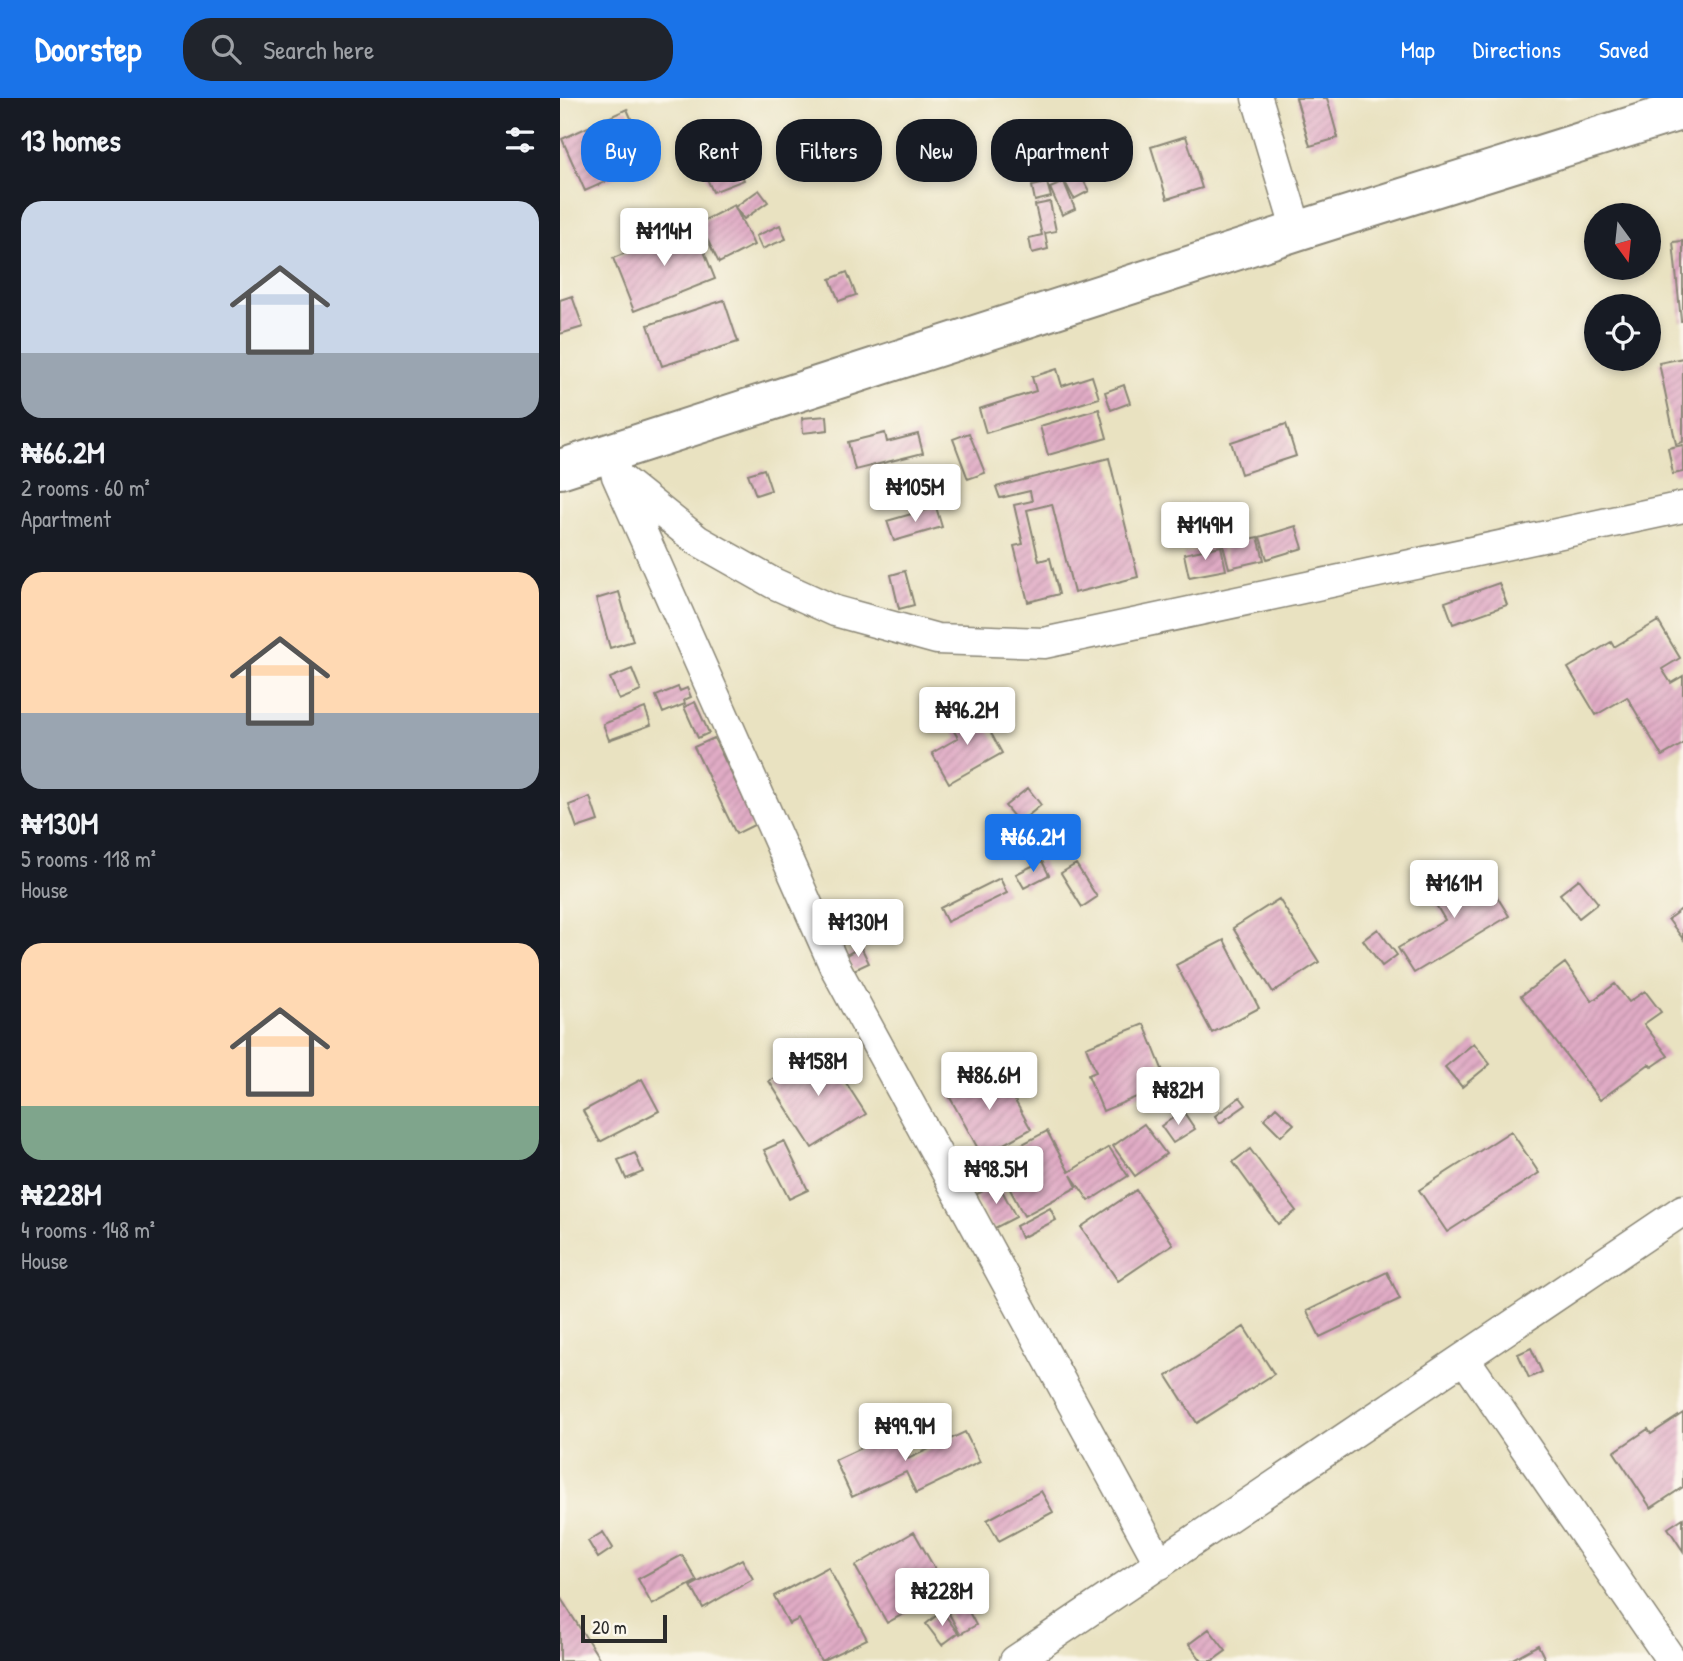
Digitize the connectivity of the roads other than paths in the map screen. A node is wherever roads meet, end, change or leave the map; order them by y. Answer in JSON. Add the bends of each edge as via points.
{"nodes":[{"id":1,"x":1257,"y":98,"type":"edge"},
{"id":2,"x":1683,"y":110,"type":"edge"},
{"id":3,"x":1297,"y":231,"type":"junction"},
{"id":4,"x":614,"y":464,"type":"junction"},
{"id":5,"x":560,"y":469,"type":"edge"},
{"id":6,"x":1683,"y":507,"type":"edge"},
{"id":7,"x":1683,"y":1210,"type":"edge"},
{"id":8,"x":1464,"y":1358,"type":"junction"},
{"id":9,"x":1160,"y":1563,"type":"junction"},
{"id":10,"x":1015,"y":1661,"type":"edge"},
{"id":11,"x":1672,"y":1661,"type":"edge"}],
"edges":[{"from":1,"to":3,"type":"street"},
{"from":2,"to":3,"type":"street"},
{"from":3,"to":4,"type":"street"},
{"from":4,"to":5,"type":"street"},
{"from":4,"to":6,"type":"street","via":[[697,540],[773,583],[835,611],[937,639],[1044,643]]},
{"from":4,"to":9,"type":"street","via":[[835,967]]},
{"from":7,"to":8,"type":"street"},
{"from":8,"to":9,"type":"street"},
{"from":8,"to":11,"type":"street"},
{"from":9,"to":10,"type":"street"}]}
